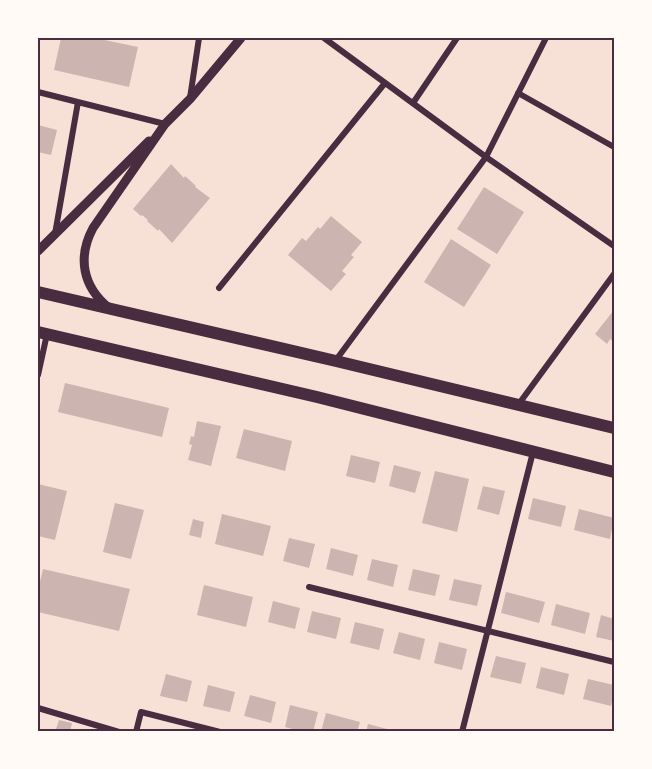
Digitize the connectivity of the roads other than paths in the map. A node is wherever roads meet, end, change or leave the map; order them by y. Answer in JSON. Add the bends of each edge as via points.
{"nodes":[{"id":1,"x":199,"y":38,"type":"edge"},
{"id":2,"x":241,"y":38,"type":"edge"},
{"id":3,"x":324,"y":38,"type":"edge"},
{"id":4,"x":457,"y":38,"type":"edge"},
{"id":5,"x":546,"y":38,"type":"edge"},
{"id":6,"x":385,"y":83,"type":"junction"},
{"id":7,"x":38,"y":92,"type":"edge"},
{"id":8,"x":518,"y":93,"type":"junction"},
{"id":9,"x":190,"y":99,"type":"junction"},
{"id":10,"x":78,"y":102,"type":"junction"},
{"id":11,"x":412,"y":103,"type":"junction"},
{"id":12,"x":165,"y":124,"type":"junction"},
{"id":13,"x":615,"y":147,"type":"edge"},
{"id":14,"x":486,"y":157,"type":"junction"},
{"id":15,"x":54,"y":235,"type":"junction"},
{"id":16,"x":615,"y":246,"type":"edge"},
{"id":17,"x":38,"y":251,"type":"edge"},
{"id":18,"x":615,"y":273,"type":"edge"},
{"id":19,"x":219,"y":288,"type":"dead end"},
{"id":20,"x":38,"y":292,"type":"edge"},
{"id":21,"x":111,"y":309,"type":"junction"},
{"id":22,"x":42,"y":333,"type":"edge"},
{"id":23,"x":336,"y":361,"type":"junction"},
{"id":24,"x":38,"y":375,"type":"edge"},
{"id":25,"x":518,"y":405,"type":"junction"},
{"id":26,"x":615,"y":428,"type":"edge"},
{"id":27,"x":533,"y":452,"type":"junction"},
{"id":28,"x":615,"y":472,"type":"edge"},
{"id":29,"x":309,"y":587,"type":"dead end"},
{"id":30,"x":488,"y":631,"type":"junction"},
{"id":31,"x":615,"y":662,"type":"edge"},
{"id":32,"x":38,"y":708,"type":"edge"},
{"id":33,"x":119,"y":732,"type":"edge"},
{"id":34,"x":136,"y":732,"type":"edge"},
{"id":35,"x":220,"y":732,"type":"edge"},
{"id":36,"x":462,"y":732,"type":"edge"}],
"edges":[{"from":1,"to":9,"type":"street"},
{"from":2,"to":9,"type":"street"},
{"from":3,"to":6,"type":"street"},
{"from":4,"to":11,"type":"street"},
{"from":5,"to":8,"type":"street"},
{"from":6,"to":11,"type":"street"},
{"from":6,"to":19,"type":"street"},
{"from":7,"to":10,"type":"street"},
{"from":8,"to":13,"type":"street"},
{"from":8,"to":14,"type":"street"},
{"from":9,"to":12,"type":"street"},
{"from":10,"to":12,"type":"street"},
{"from":10,"to":15,"type":"street"},
{"from":11,"to":14,"type":"street"},
{"from":12,"to":15,"type":"street"},
{"from":12,"to":21,"type":"street","via":[[93,228],[86,245],[86,274],[95,294]]},
{"from":14,"to":16,"type":"street"},
{"from":14,"to":23,"type":"street"},
{"from":15,"to":17,"type":"street"},
{"from":18,"to":25,"type":"street"},
{"from":20,"to":21,"type":"main road"},
{"from":21,"to":23,"type":"main road"},
{"from":22,"to":24,"type":"street"},
{"from":22,"to":27,"type":"main road"},
{"from":23,"to":25,"type":"main road"},
{"from":25,"to":26,"type":"main road"},
{"from":27,"to":28,"type":"main road"},
{"from":27,"to":30,"type":"street"},
{"from":29,"to":30,"type":"street"},
{"from":30,"to":31,"type":"street"},
{"from":30,"to":36,"type":"street"},
{"from":32,"to":33,"type":"street"},
{"from":34,"to":35,"type":"street","via":[[141,712]]}]}
